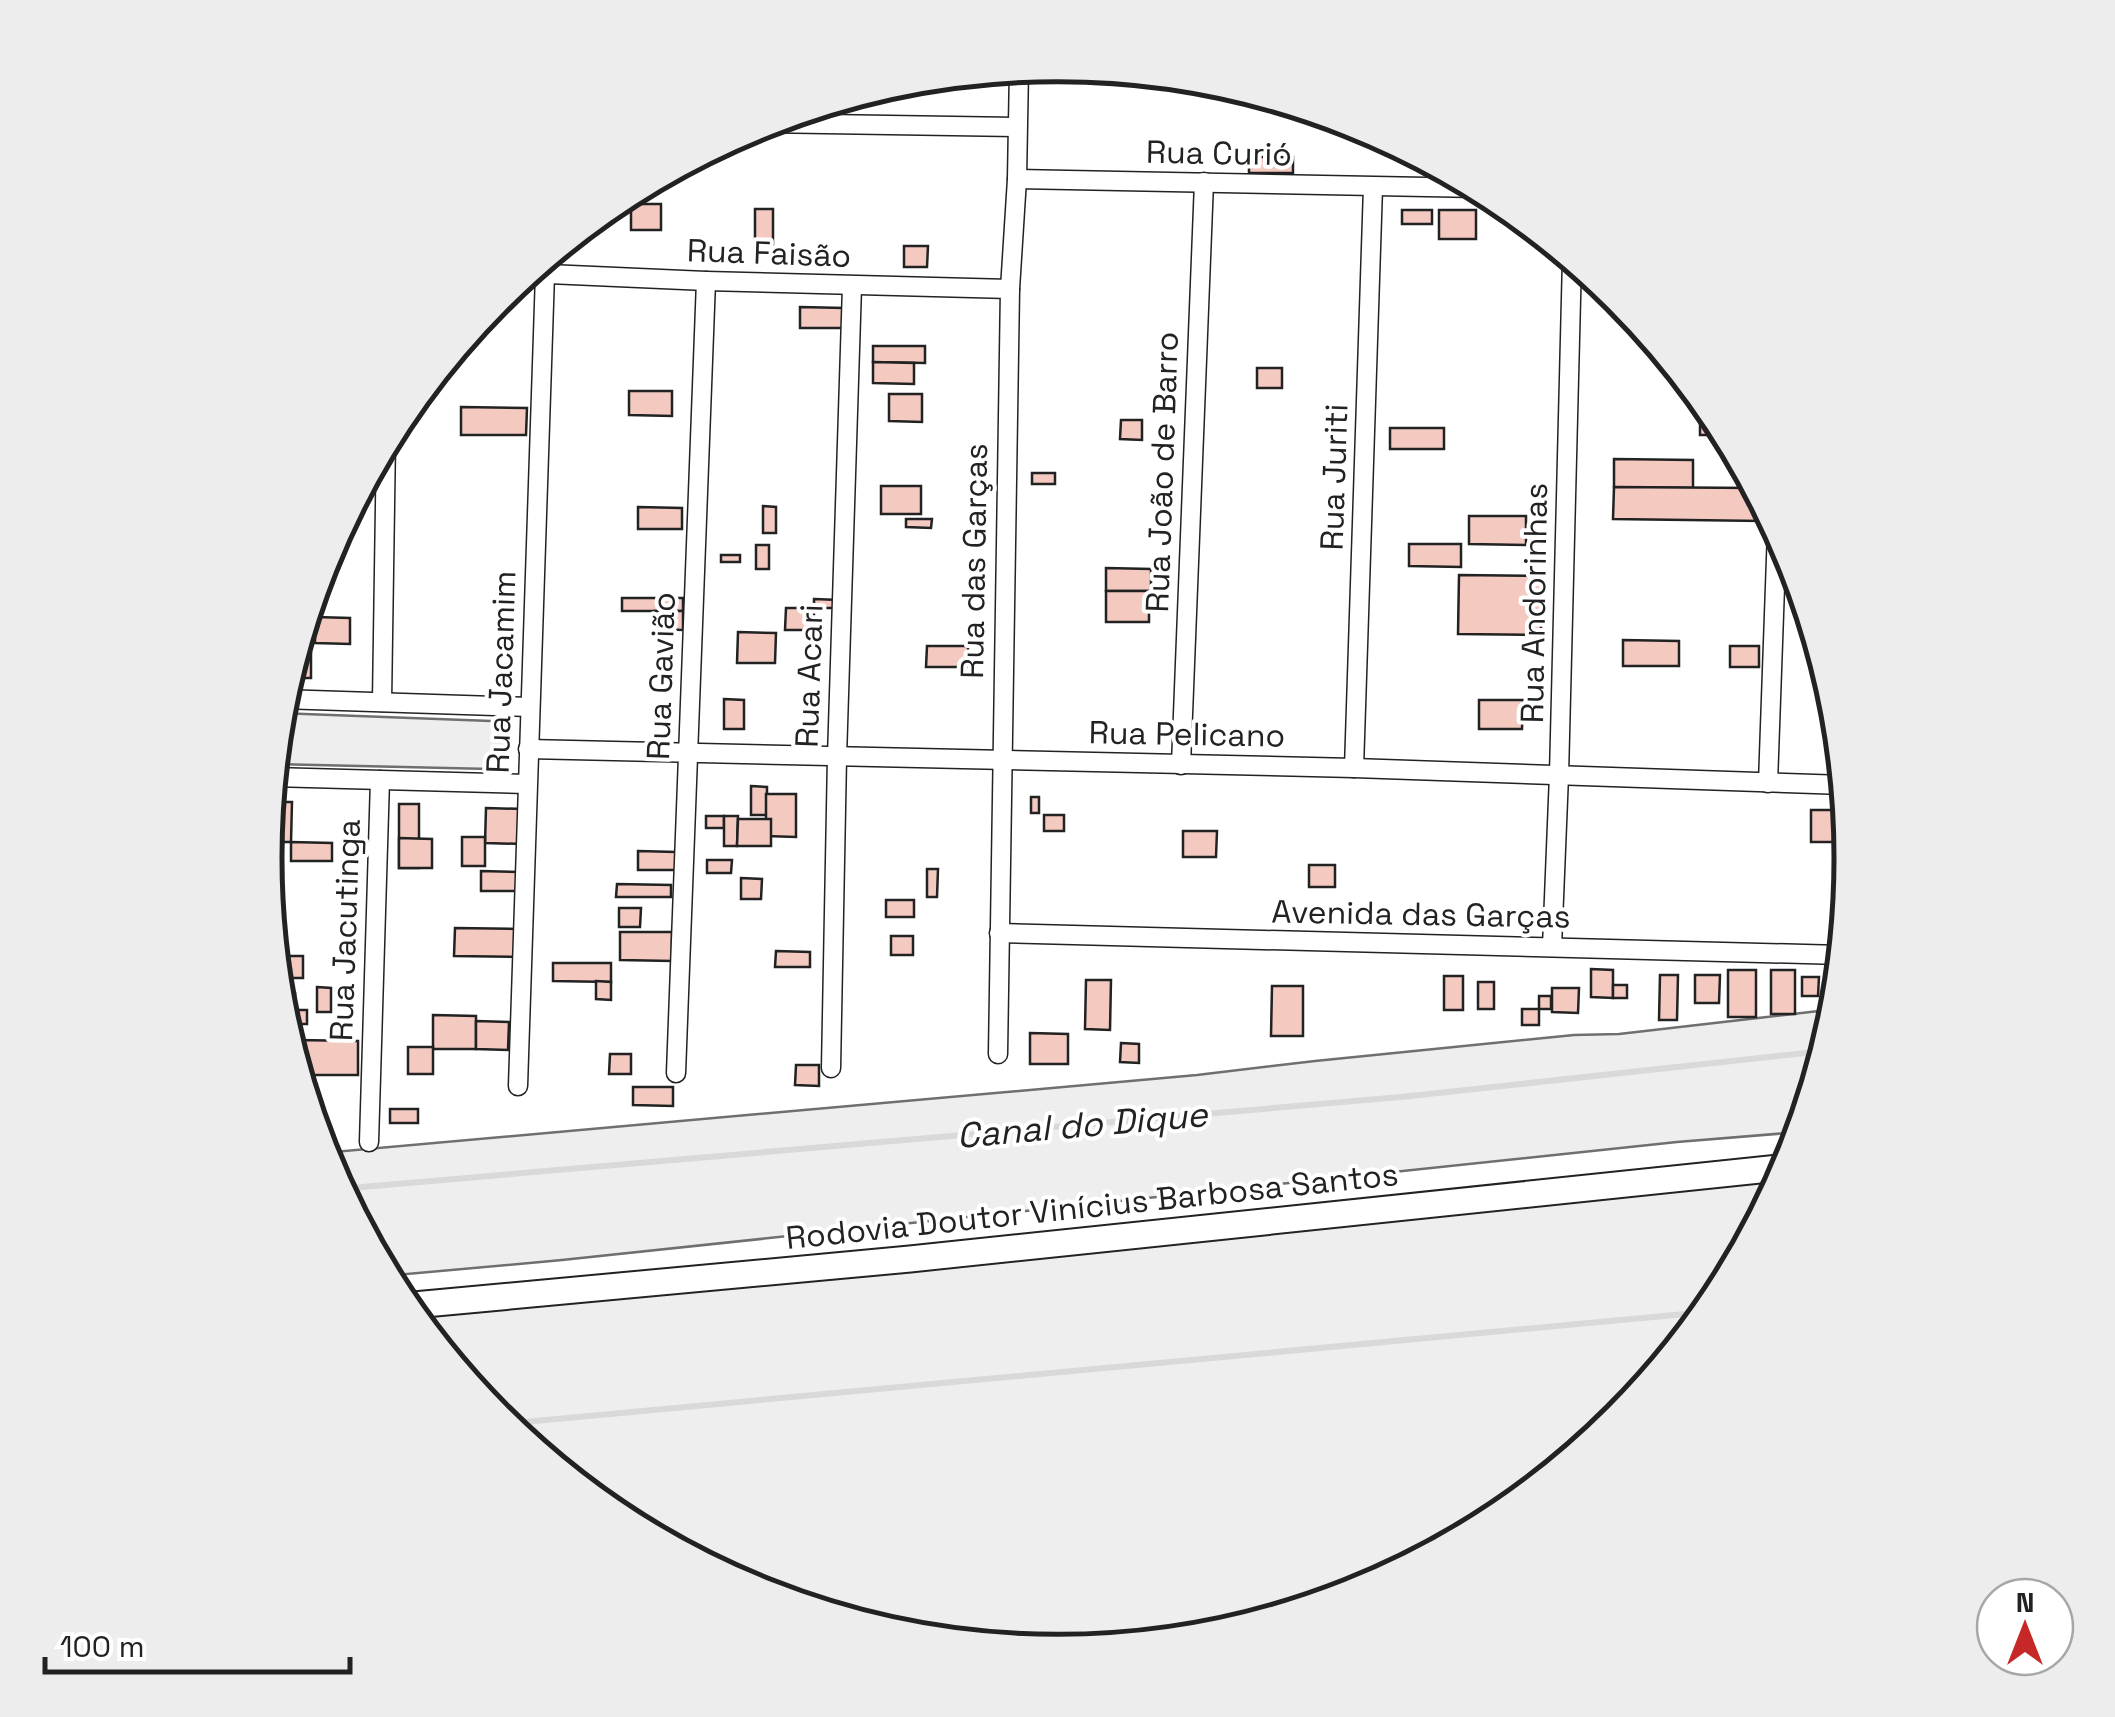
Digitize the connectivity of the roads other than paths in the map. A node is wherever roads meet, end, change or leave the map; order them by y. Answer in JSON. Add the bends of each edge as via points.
{"nodes":[{"id":1,"x":1018,"y":84,"type":"edge"},
{"id":2,"x":809,"y":124,"type":"edge"},
{"id":3,"x":1016,"y":127,"type":"junction"},
{"id":4,"x":1018,"y":179,"type":"junction"},
{"id":5,"x":1204,"y":182,"type":"junction"},
{"id":6,"x":1373,"y":187,"type":"junction"},
{"id":7,"x":1449,"y":188,"type":"edge"},
{"id":8,"x":552,"y":270,"type":"edge"},
{"id":9,"x":1572,"y":277,"type":"edge"},
{"id":10,"x":706,"y":281,"type":"junction"},
{"id":11,"x":538,"y":283,"type":"edge"},
{"id":12,"x":852,"y":286,"type":"junction"},
{"id":13,"x":1010,"y":288,"type":"junction"},
{"id":14,"x":386,"y":469,"type":"edge"},
{"id":15,"x":1776,"y":566,"type":"edge"},
{"id":16,"x":298,"y":700,"type":"edge"},
{"id":17,"x":382,"y":702,"type":"junction"},
{"id":18,"x":530,"y":707,"type":"junction"},
{"id":19,"x":528,"y":749,"type":"junction"},
{"id":20,"x":688,"y":753,"type":"junction"},
{"id":21,"x":837,"y":757,"type":"junction"},
{"id":22,"x":1000,"y":760,"type":"junction"},
{"id":23,"x":1181,"y":765,"type":"junction"},
{"id":24,"x":1354,"y":768,"type":"junction"},
{"id":25,"x":1560,"y":775,"type":"junction"},
{"id":26,"x":286,"y":777,"type":"edge"},
{"id":27,"x":380,"y":780,"type":"junction"},
{"id":28,"x":1768,"y":783,"type":"junction"},
{"id":29,"x":527,"y":784,"type":"junction"},
{"id":30,"x":1830,"y":785,"type":"edge"},
{"id":31,"x":999,"y":933,"type":"junction"},
{"id":32,"x":1552,"y":947,"type":"junction"},
{"id":33,"x":1828,"y":955,"type":"edge"},
{"id":34,"x":998,"y":1054,"type":"dead end"},
{"id":35,"x":831,"y":1068,"type":"dead end"},
{"id":36,"x":676,"y":1073,"type":"dead end"},
{"id":37,"x":518,"y":1086,"type":"dead end"},
{"id":38,"x":369,"y":1142,"type":"dead end"},
{"id":39,"x":1768,"y":1169,"type":"edge"},
{"id":40,"x":422,"y":1304,"type":"edge"}],
"edges":[{"from":1,"to":3,"type":"street","name":"Rua das Garças"},
{"from":2,"to":3,"type":"street"},
{"from":3,"to":4,"type":"street","name":"Rua das Garças"},
{"from":4,"to":5,"type":"street","name":"Rua Curió"},
{"from":4,"to":13,"type":"street","name":"Rua das Garças"},
{"from":5,"to":6,"type":"street","name":"Rua Curió"},
{"from":5,"to":23,"type":"street","name":"Rua João de Barro"},
{"from":6,"to":7,"type":"street","name":"Rua Curió"},
{"from":6,"to":24,"type":"street","name":"Rua Juriti"},
{"from":8,"to":10,"type":"street","name":"Rua Faisão"},
{"from":9,"to":25,"type":"street","name":"Rua Andorinhas"},
{"from":10,"to":12,"type":"street","name":"Rua Faisão"},
{"from":10,"to":20,"type":"street","name":"Rua Gavião"},
{"from":11,"to":18,"type":"street","name":"Rua Jacamim"},
{"from":12,"to":13,"type":"street","name":"Rua Faisão"},
{"from":12,"to":21,"type":"street","name":"Rua Acari"},
{"from":13,"to":22,"type":"street","name":"Rua das Garças"},
{"from":14,"to":17,"type":"street"},
{"from":15,"to":28,"type":"street"},
{"from":16,"to":17,"type":"street"},
{"from":17,"to":18,"type":"street"},
{"from":18,"to":19,"type":"street","name":"Rua Jacamim"},
{"from":19,"to":20,"type":"street","name":"Rua Pelicano"},
{"from":19,"to":29,"type":"street","name":"Rua Jacamim"},
{"from":20,"to":21,"type":"street","name":"Rua Pelicano"},
{"from":20,"to":36,"type":"street","name":"Rua Gavião"},
{"from":21,"to":22,"type":"street","name":"Rua Pelicano"},
{"from":21,"to":35,"type":"street","name":"Rua Acari"},
{"from":22,"to":23,"type":"street","name":"Rua Pelicano"},
{"from":22,"to":31,"type":"street","name":"Rua das Garças"},
{"from":23,"to":24,"type":"street","name":"Rua Pelicano"},
{"from":24,"to":25,"type":"street","name":"Rua Pelicano"},
{"from":25,"to":28,"type":"street","name":"Rua Pelicano"},
{"from":25,"to":32,"type":"street","name":"Rua Andorinhas"},
{"from":26,"to":27,"type":"street"},
{"from":27,"to":29,"type":"street"},
{"from":27,"to":38,"type":"street","name":"Rua Jacutinga"},
{"from":28,"to":30,"type":"street","name":"Rua Pelicano"},
{"from":29,"to":37,"type":"street","name":"Rua Jacamim"},
{"from":31,"to":32,"type":"street","name":"Avenida das Garças"},
{"from":31,"to":34,"type":"street","name":"Rua das Garças"},
{"from":32,"to":33,"type":"street","name":"Avenida das Garças"},
{"from":39,"to":40,"type":"main road","name":"Rodovia Doutor Vinícius Barbosa Santos"}]}
